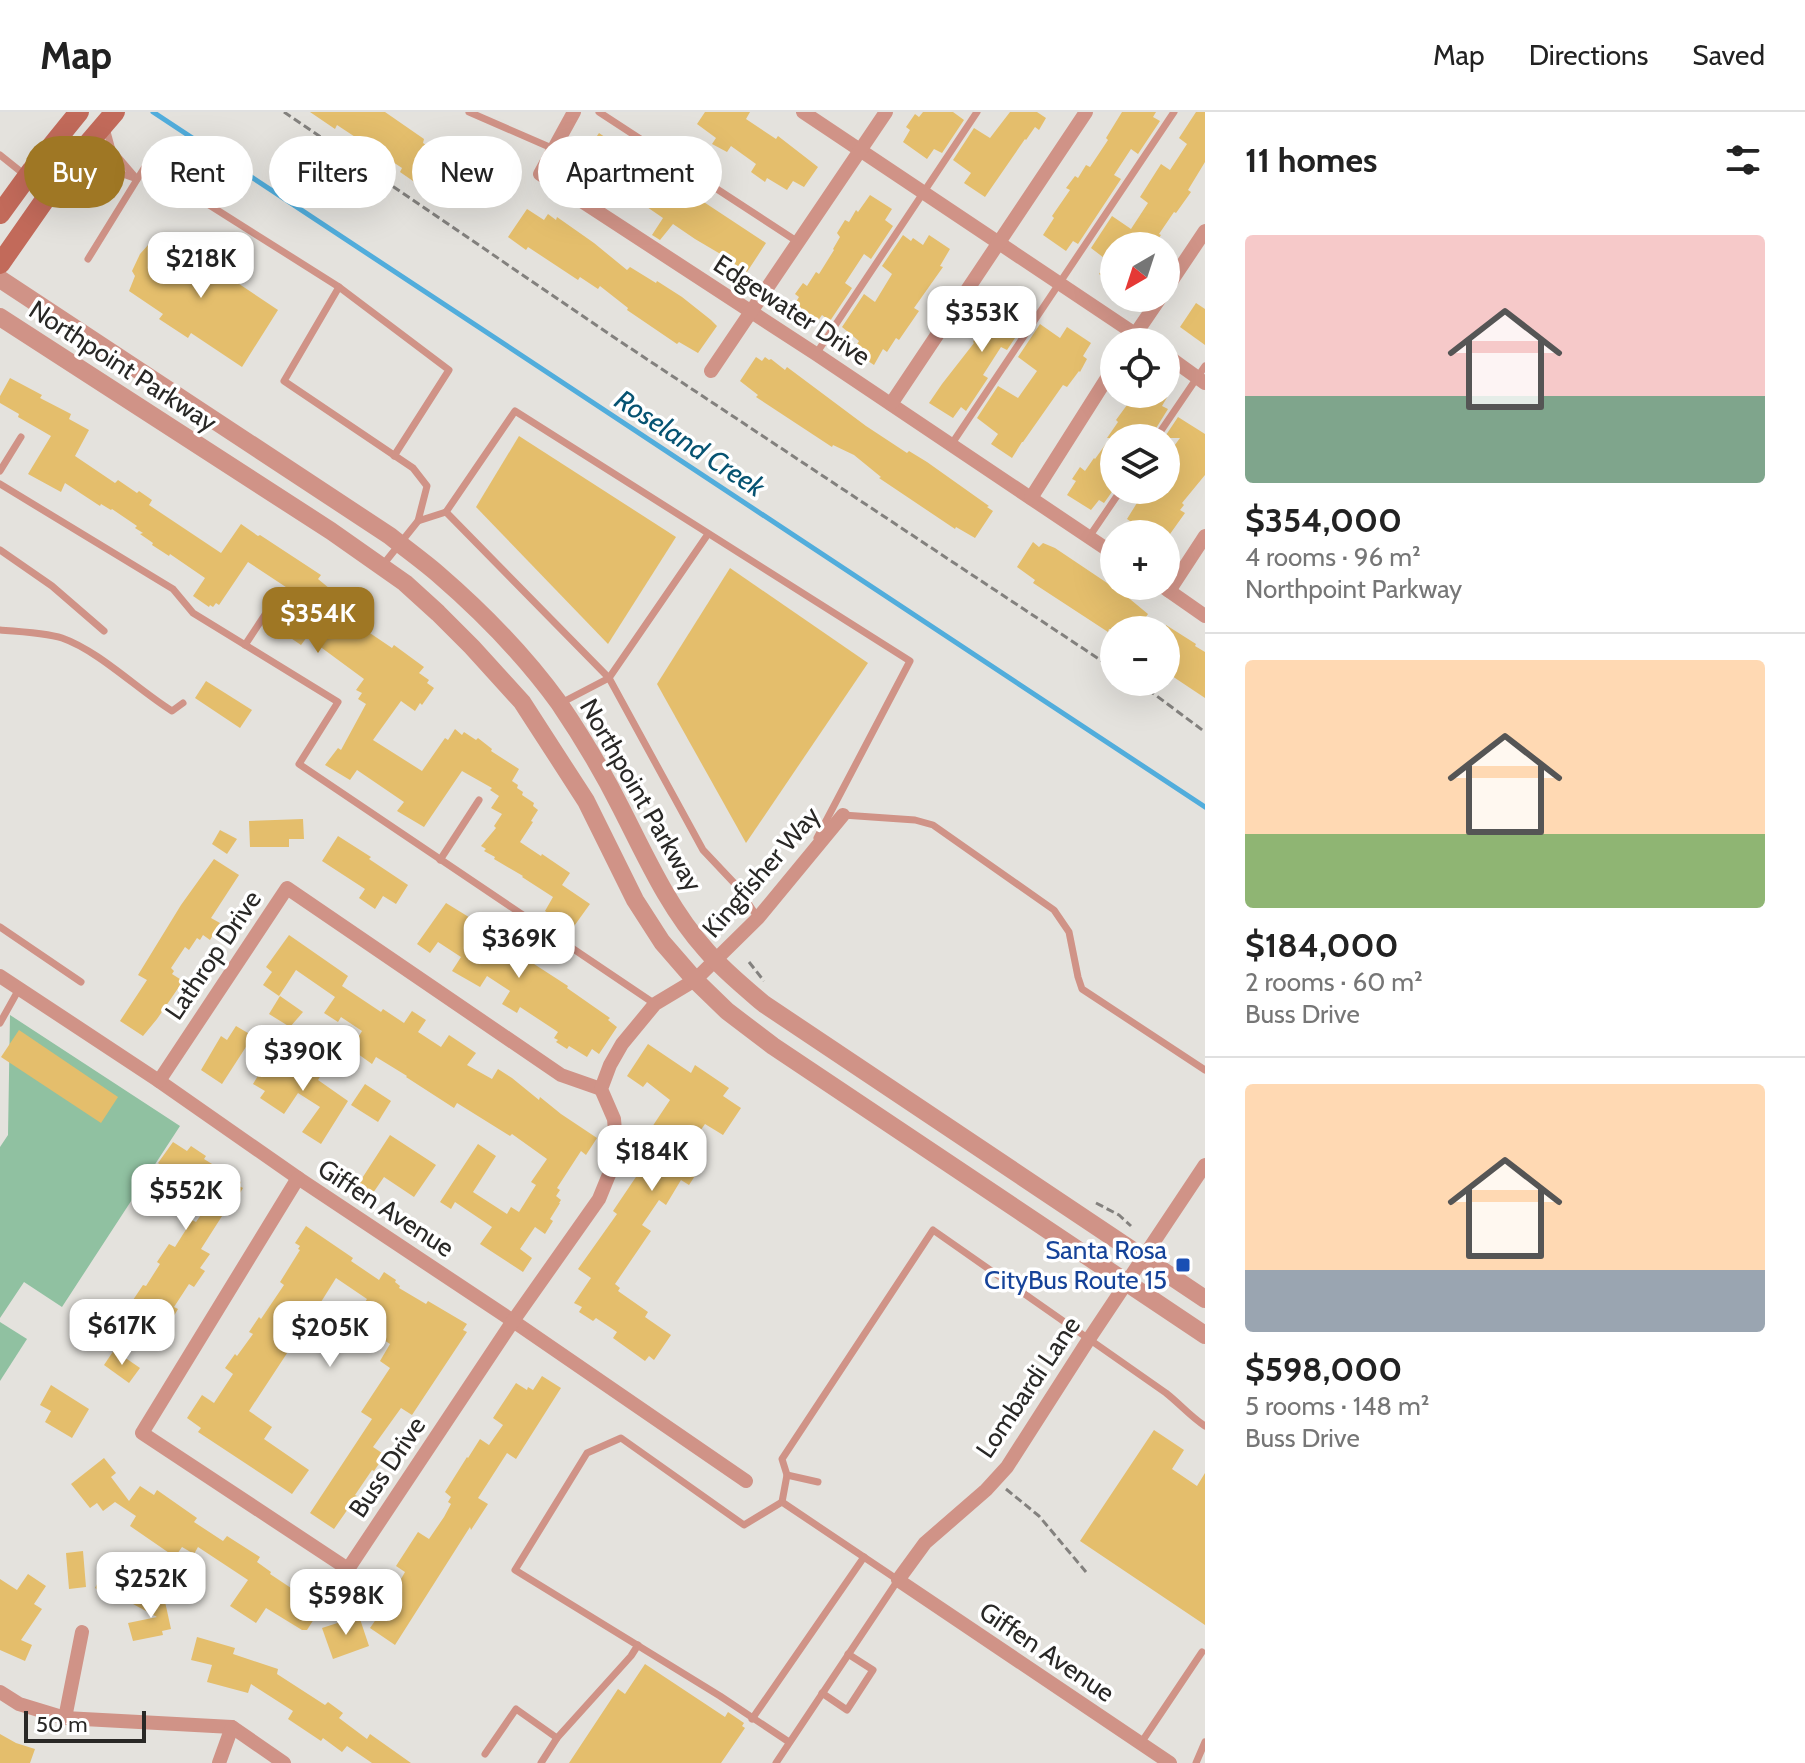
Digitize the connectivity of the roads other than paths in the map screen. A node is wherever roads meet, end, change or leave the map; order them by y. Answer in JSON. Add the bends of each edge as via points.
{"nodes":[{"id":1,"x":79,"y":112,"type":"edge"},
{"id":2,"x":469,"y":112,"type":"edge"},
{"id":3,"x":574,"y":112,"type":"edge"},
{"id":4,"x":599,"y":112,"type":"edge"},
{"id":5,"x":803,"y":112,"type":"edge"},
{"id":6,"x":886,"y":112,"type":"edge"},
{"id":7,"x":977,"y":112,"type":"edge"},
{"id":8,"x":1086,"y":112,"type":"edge"},
{"id":9,"x":1174,"y":112,"type":"edge"},
{"id":10,"x":110,"y":117,"type":"edge"},
{"id":11,"x":60,"y":136,"type":"edge"},
{"id":12,"x":94,"y":136,"type":"edge"},
{"id":13,"x":561,"y":136,"type":"edge"},
{"id":14,"x":538,"y":142,"type":"edge"},
{"id":15,"x":860,"y":151,"type":"junction"},
{"id":16,"x":0,"y":155,"type":"edge"},
{"id":17,"x":24,"y":174,"type":"edge"},
{"id":18,"x":125,"y":174,"type":"edge"},
{"id":19,"x":137,"y":179,"type":"junction"},
{"id":20,"x":24,"y":180,"type":"edge"},
{"id":21,"x":923,"y":192,"type":"junction"},
{"id":22,"x":39,"y":208,"type":"edge"},
{"id":23,"x":592,"y":208,"type":"edge"},
{"id":24,"x":0,"y":214,"type":"edge"},
{"id":25,"x":1205,"y":231,"type":"edge"},
{"id":26,"x":798,"y":242,"type":"junction"},
{"id":27,"x":998,"y":242,"type":"junction"},
{"id":28,"x":88,"y":259,"type":"dead end"},
{"id":29,"x":0,"y":264,"type":"edge"},
{"id":30,"x":1180,"y":268,"type":"edge"},
{"id":31,"x":0,"y":279,"type":"edge"},
{"id":32,"x":1060,"y":284,"type":"junction"},
{"id":33,"x":339,"y":287,"type":"junction"},
{"id":34,"x":751,"y":312,"type":"junction"},
{"id":35,"x":0,"y":317,"type":"edge"},
{"id":36,"x":1122,"y":328,"type":"edge"},
{"id":37,"x":816,"y":354,"type":"junction"},
{"id":38,"x":1180,"y":363,"type":"edge"},
{"id":39,"x":711,"y":371,"type":"dead end"},
{"id":40,"x":1202,"y":375,"type":"edge"},
{"id":41,"x":1100,"y":389,"type":"edge"},
{"id":42,"x":891,"y":404,"type":"junction"},
{"id":43,"x":1166,"y":424,"type":"edge"},
{"id":44,"x":21,"y":437,"type":"dead end"},
{"id":45,"x":951,"y":445,"type":"junction"},
{"id":46,"x":394,"y":456,"type":"junction"},
{"id":47,"x":0,"y":471,"type":"edge"},
{"id":48,"x":0,"y":484,"type":"edge"},
{"id":49,"x":1031,"y":498,"type":"junction"},
{"id":50,"x":1111,"y":504,"type":"edge"},
{"id":51,"x":446,"y":512,"type":"junction"},
{"id":52,"x":418,"y":521,"type":"junction"},
{"id":53,"x":708,"y":534,"type":"junction"},
{"id":54,"x":1205,"y":536,"type":"edge"},
{"id":55,"x":1089,"y":537,"type":"junction"},
{"id":56,"x":399,"y":544,"type":"junction"},
{"id":57,"x":1100,"y":544,"type":"edge"},
{"id":58,"x":0,"y":550,"type":"edge"},
{"id":59,"x":382,"y":566,"type":"junction"},
{"id":60,"x":1180,"y":568,"type":"edge"},
{"id":61,"x":1180,"y":598,"type":"edge"},
{"id":62,"x":274,"y":601,"type":"dead end"},
{"id":63,"x":1205,"y":616,"type":"edge"},
{"id":64,"x":0,"y":630,"type":"edge"},
{"id":65,"x":104,"y":631,"type":"dead end"},
{"id":66,"x":245,"y":645,"type":"junction"},
{"id":67,"x":609,"y":678,"type":"junction"},
{"id":68,"x":183,"y":703,"type":"dead end"},
{"id":69,"x":559,"y":704,"type":"junction"},
{"id":70,"x":479,"y":800,"type":"dead end"},
{"id":71,"x":843,"y":815,"type":"joint"},
{"id":72,"x":808,"y":855,"type":"junction"},
{"id":73,"x":440,"y":860,"type":"junction"},
{"id":74,"x":758,"y":918,"type":"junction"},
{"id":75,"x":0,"y":927,"type":"edge"},
{"id":76,"x":716,"y":960,"type":"junction"},
{"id":77,"x":0,"y":976,"type":"edge"},
{"id":78,"x":695,"y":980,"type":"junction"},
{"id":79,"x":81,"y":982,"type":"dead end"},
{"id":80,"x":19,"y":989,"type":"junction"},
{"id":81,"x":655,"y":1004,"type":"junction"},
{"id":82,"x":0,"y":1023,"type":"edge"},
{"id":83,"x":1205,"y":1070,"type":"edge"},
{"id":84,"x":159,"y":1081,"type":"junction"},
{"id":85,"x":601,"y":1089,"type":"junction"},
{"id":86,"x":1205,"y":1165,"type":"edge"},
{"id":87,"x":298,"y":1178,"type":"junction"},
{"id":88,"x":1143,"y":1258,"type":"junction"},
{"id":89,"x":1126,"y":1283,"type":"junction"},
{"id":90,"x":1205,"y":1299,"type":"edge"},
{"id":91,"x":513,"y":1321,"type":"junction"},
{"id":92,"x":1205,"y":1335,"type":"edge"},
{"id":93,"x":1089,"y":1339,"type":"junction"},
{"id":94,"x":1205,"y":1426,"type":"edge"},
{"id":95,"x":787,"y":1475,"type":"junction"},
{"id":96,"x":746,"y":1481,"type":"dead end"},
{"id":97,"x":818,"y":1482,"type":"dead end"},
{"id":98,"x":782,"y":1502,"type":"junction"},
{"id":99,"x":864,"y":1557,"type":"junction"},
{"id":100,"x":898,"y":1580,"type":"junction"},
{"id":101,"x":82,"y":1632,"type":"dead end"},
{"id":102,"x":638,"y":1645,"type":"junction"},
{"id":103,"x":1202,"y":1652,"type":"dead end"},
{"id":104,"x":848,"y":1654,"type":"junction"},
{"id":105,"x":0,"y":1692,"type":"edge"},
{"id":106,"x":822,"y":1693,"type":"junction"},
{"id":107,"x":65,"y":1718,"type":"junction"},
{"id":108,"x":752,"y":1719,"type":"junction"},
{"id":109,"x":232,"y":1727,"type":"junction"},
{"id":110,"x":557,"y":1738,"type":"junction"},
{"id":111,"x":789,"y":1742,"type":"junction"},
{"id":112,"x":1205,"y":1742,"type":"edge"},
{"id":113,"x":1141,"y":1743,"type":"junction"},
{"id":114,"x":485,"y":1754,"type":"dead end"},
{"id":115,"x":219,"y":1763,"type":"edge"},
{"id":116,"x":284,"y":1763,"type":"edge"},
{"id":117,"x":541,"y":1763,"type":"edge"},
{"id":118,"x":776,"y":1763,"type":"edge"},
{"id":119,"x":1170,"y":1763,"type":"edge"},
{"id":120,"x":1196,"y":1763,"type":"edge"}],
"edges":[{"from":1,"to":11,"type":"main road"},
{"from":2,"to":14,"type":"lane"},
{"from":3,"to":13,"type":"street","name":"Edgewater Drive"},
{"from":4,"to":26,"type":"lane"},
{"from":5,"to":15,"type":"street"},
{"from":6,"to":15,"type":"street"},
{"from":7,"to":21,"type":"lane"},
{"from":8,"to":27,"type":"street"},
{"from":9,"to":32,"type":"lane"},
{"from":10,"to":12,"type":"main road"},
{"from":10,"to":19,"type":"lane","via":[[112,150]]},
{"from":15,"to":21,"type":"street"},
{"from":15,"to":26,"type":"street"},
{"from":16,"to":17,"type":"lane"},
{"from":18,"to":19,"type":"lane"},
{"from":19,"to":28,"type":"lane"},
{"from":19,"to":33,"type":"lane","via":[[146,165]]},
{"from":20,"to":24,"type":"main road"},
{"from":21,"to":27,"type":"street"},
{"from":21,"to":37,"type":"lane"},
{"from":22,"to":29,"type":"main road"},
{"from":23,"to":34,"type":"street","name":"Edgewater Drive"},
{"from":25,"to":30,"type":"street"},
{"from":26,"to":34,"type":"street"},
{"from":27,"to":32,"type":"street"},
{"from":27,"to":42,"type":"street"},
{"from":31,"to":56,"type":"street","name":"Northpoint Parkway"},
{"from":32,"to":36,"type":"street"},
{"from":32,"to":45,"type":"lane"},
{"from":33,"to":46,"type":"lane","via":[[449,370]]},
{"from":33,"to":46,"type":"lane","via":[[284,381]]},
{"from":34,"to":37,"type":"street","name":"Edgewater Drive"},
{"from":34,"to":39,"type":"street"},
{"from":35,"to":59,"type":"street","name":"Northpoint Parkway"},
{"from":37,"to":42,"type":"street","name":"Edgewater Drive"},
{"from":38,"to":40,"type":"street"},
{"from":40,"to":43,"type":"lane"},
{"from":41,"to":49,"type":"street"},
{"from":42,"to":45,"type":"street","name":"Edgewater Drive"},
{"from":44,"to":47,"type":"lane"},
{"from":45,"to":49,"type":"street","name":"Edgewater Drive"},
{"from":46,"to":52,"type":"lane","via":[[427,486]]},
{"from":48,"to":66,"type":"lane","via":[[173,589],[193,613]]},
{"from":49,"to":55,"type":"street","name":"Edgewater Drive"},
{"from":50,"to":55,"type":"lane"},
{"from":51,"to":52,"type":"lane"},
{"from":51,"to":53,"type":"lane","via":[[515,411]]},
{"from":51,"to":67,"type":"lane"},
{"from":52,"to":56,"type":"lane"},
{"from":53,"to":67,"type":"lane"},
{"from":53,"to":72,"type":"lane","via":[[910,661]]},
{"from":54,"to":60,"type":"street"},
{"from":55,"to":57,"type":"street","name":"Edgewater Drive"},
{"from":56,"to":59,"type":"lane"},
{"from":56,"to":69,"type":"street","name":"Northpoint Parkway","via":[[474,607]]},
{"from":58,"to":65,"type":"lane"},
{"from":59,"to":78,"type":"street","name":"Northpoint Parkway","via":[[438,613],[522,702],[586,801],[635,900]]},
{"from":61,"to":63,"type":"street"},
{"from":62,"to":66,"type":"lane"},
{"from":64,"to":68,"type":"lane","via":[[61,637],[172,711]]},
{"from":66,"to":73,"type":"lane","via":[[338,702],[299,764]]},
{"from":67,"to":69,"type":"lane"},
{"from":67,"to":74,"type":"lane","via":[[703,850]]},
{"from":69,"to":76,"type":"street","name":"Northpoint Parkway","via":[[603,773],[669,899]]},
{"from":70,"to":73,"type":"lane"},
{"from":71,"to":72,"type":"street","name":"Kingfisher Way"},
{"from":71,"to":83,"type":"lane","via":[[933,825],[1054,910],[1069,932],[1082,989]]},
{"from":72,"to":74,"type":"street","name":"Kingfisher Way"},
{"from":73,"to":81,"type":"lane"},
{"from":74,"to":76,"type":"street","name":"Kingfisher Way"},
{"from":75,"to":79,"type":"lane"},
{"from":76,"to":78,"type":"street","name":"Kingfisher Way"},
{"from":76,"to":88,"type":"street","name":"Northpoint Parkway","via":[[788,1021]]},
{"from":77,"to":80,"type":"street","name":"Giffen Avenue"},
{"from":78,"to":81,"type":"street"},
{"from":78,"to":89,"type":"street","name":"Northpoint Parkway","via":[[749,1029]]},
{"from":80,"to":82,"type":"lane"},
{"from":80,"to":84,"type":"street","name":"Giffen Avenue"},
{"from":81,"to":85,"type":"street","via":[[622,1044]]},
{"from":84,"to":85,"type":"street","name":"Lathrop Drive","via":[[287,888],[561,1075]]},
{"from":84,"to":87,"type":"street","name":"Giffen Avenue"},
{"from":85,"to":91,"type":"street","name":"Buss Drive","via":[[614,1119],[617,1155],[599,1199]]},
{"from":86,"to":88,"type":"street","name":"Lombardi Lane"},
{"from":87,"to":91,"type":"street","name":"Giffen Avenue"},
{"from":87,"to":91,"type":"street","name":"Buss Drive","via":[[142,1433],[155,1442],[348,1569]]},
{"from":88,"to":89,"type":"street","name":"Lombardi Lane"},
{"from":88,"to":90,"type":"street","name":"Northpoint Parkway"},
{"from":89,"to":92,"type":"street","name":"Northpoint Parkway"},
{"from":89,"to":93,"type":"street","name":"Lombardi Lane"},
{"from":91,"to":96,"type":"street","name":"Giffen Avenue"},
{"from":93,"to":94,"type":"lane"},
{"from":93,"to":95,"type":"lane","via":[[933,1230],[782,1459]]},
{"from":93,"to":100,"type":"street","name":"Lombardi Lane","via":[[1007,1467],[925,1543]]},
{"from":95,"to":97,"type":"lane"},
{"from":95,"to":98,"type":"lane"},
{"from":98,"to":99,"type":"lane"},
{"from":98,"to":102,"type":"lane","via":[[744,1525],[621,1438],[587,1453],[515,1570]]},
{"from":99,"to":100,"type":"lane"},
{"from":99,"to":108,"type":"lane"},
{"from":100,"to":104,"type":"lane"},
{"from":100,"to":113,"type":"street","name":"Giffen Avenue"},
{"from":101,"to":107,"type":"street"},
{"from":102,"to":108,"type":"lane"},
{"from":102,"to":110,"type":"lane"},
{"from":103,"to":113,"type":"lane"},
{"from":104,"to":106,"type":"lane"},
{"from":104,"to":106,"type":"lane","via":[[873,1670],[856,1697],[847,1710]]},
{"from":105,"to":107,"type":"street","via":[[19,1704]]},
{"from":106,"to":111,"type":"lane"},
{"from":107,"to":109,"type":"street"},
{"from":108,"to":111,"type":"lane"},
{"from":109,"to":115,"type":"street"},
{"from":109,"to":116,"type":"street"},
{"from":110,"to":114,"type":"lane","via":[[516,1709]]},
{"from":110,"to":117,"type":"lane"},
{"from":111,"to":118,"type":"lane"},
{"from":112,"to":120,"type":"lane"},
{"from":113,"to":119,"type":"street","name":"Giffen Avenue"}]}
